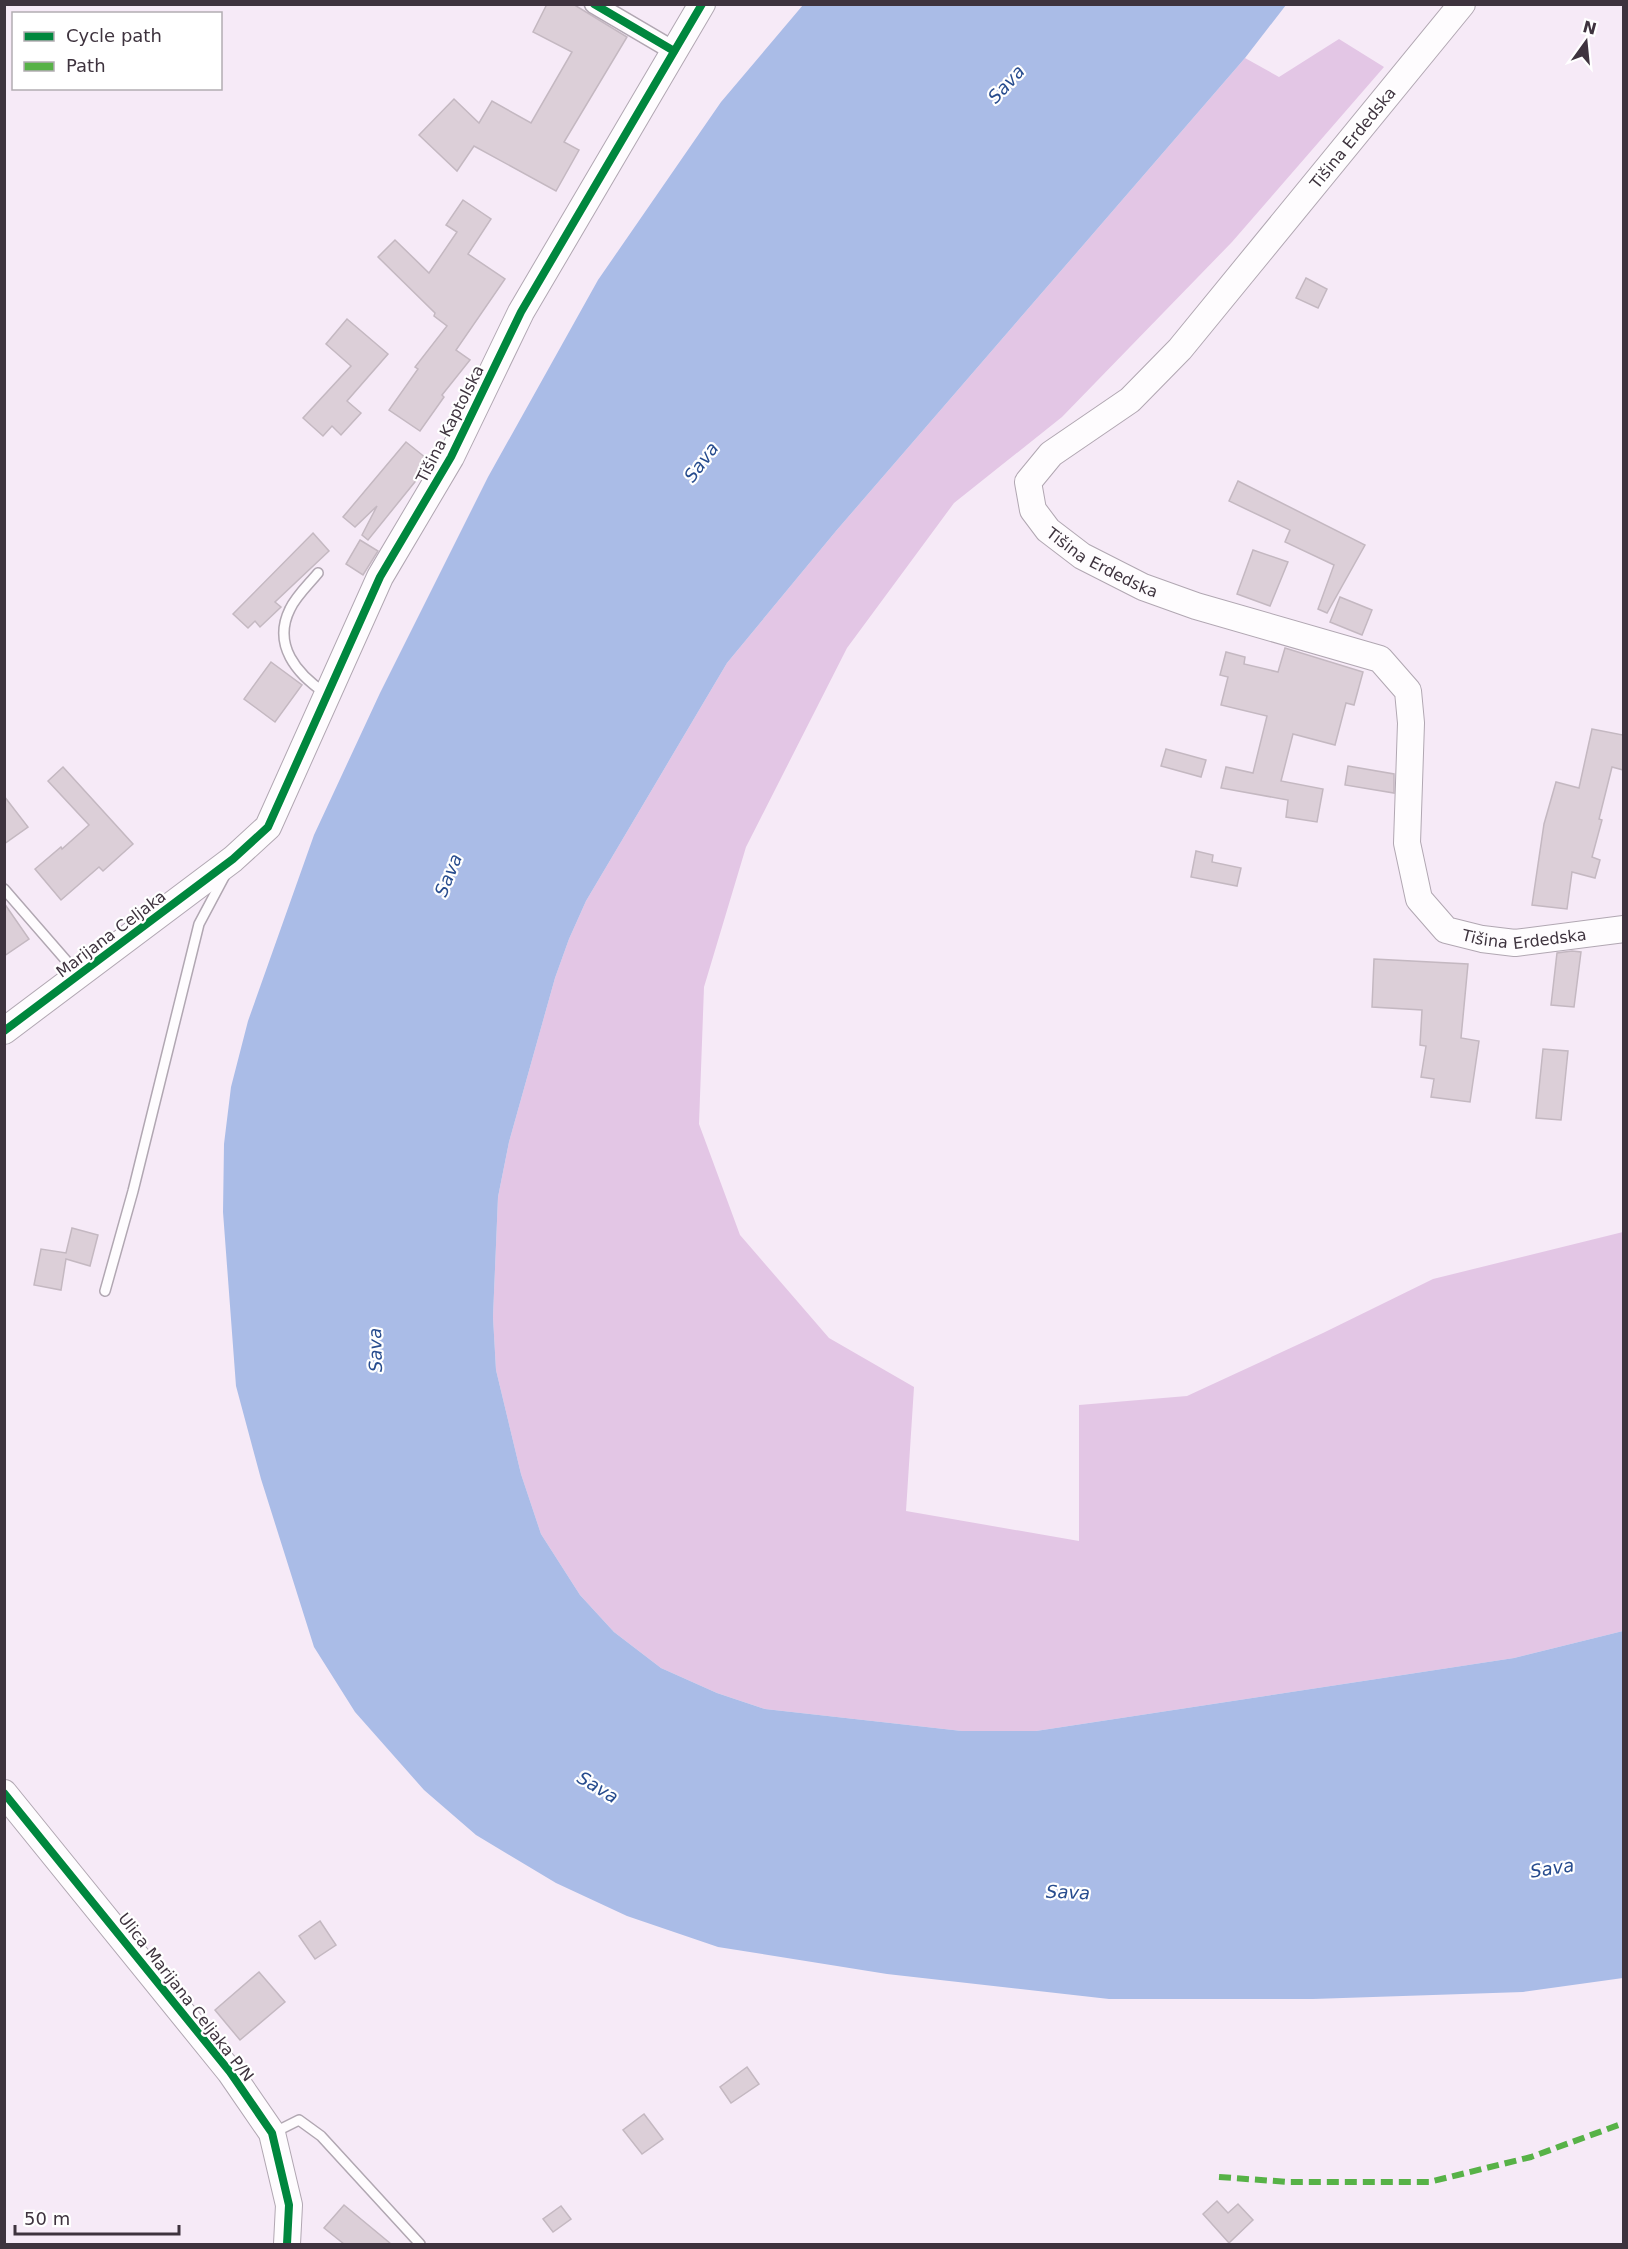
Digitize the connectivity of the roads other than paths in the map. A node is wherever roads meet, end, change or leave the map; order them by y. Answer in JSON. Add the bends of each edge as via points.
{"nodes":[{"id":1,"x":594,"y":4,"type":"edge"},
{"id":2,"x":702,"y":4,"type":"edge"},
{"id":3,"x":1462,"y":4,"type":"edge"},
{"id":4,"x":674,"y":51,"type":"junction"},
{"id":5,"x":318,"y":573,"type":"dead end"},
{"id":6,"x":327,"y":695,"type":"junction"},
{"id":7,"x":233,"y":859,"type":"junction"},
{"id":8,"x":4,"y":889,"type":"edge"},
{"id":9,"x":1623,"y":929,"type":"edge"},
{"id":10,"x":79,"y":975,"type":"junction"},
{"id":11,"x":4,"y":1030,"type":"edge"},
{"id":12,"x":105,"y":1291,"type":"dead end"},
{"id":13,"x":4,"y":1793,"type":"edge"},
{"id":14,"x":272,"y":2133,"type":"junction"},
{"id":15,"x":287,"y":2244,"type":"edge"},
{"id":16,"x":420,"y":2244,"type":"edge"}],
"edges":[{"from":1,"to":4,"type":"street"},
{"from":2,"to":4,"type":"main road","name":"Tišina Kaptolska"},
{"from":3,"to":9,"type":"main road","name":"Tišina Erdedska","via":[[1180,349],[1130,400],[1051,454],[1028,482],[1033,510],[1048,530],[1082,556],[1143,587],[1380,659],[1408,691],[1411,723],[1407,843],[1419,899],[1446,930],[1515,943]]},
{"from":4,"to":6,"type":"main road","name":"Tišina Kaptolska","via":[[520,312],[451,457],[380,577]]},
{"from":5,"to":6,"type":"lane","via":[[290,609],[282,634],[289,657]]},
{"from":6,"to":7,"type":"main road","name":"Tišina Kaptolska","via":[[268,827]]},
{"from":7,"to":10,"type":"main road","name":"Marijana Celjaka"},
{"from":7,"to":12,"type":"lane","via":[[199,924]]},
{"from":8,"to":10,"type":"lane"},
{"from":10,"to":11,"type":"main road","name":"Marijana Celjaka"},
{"from":13,"to":14,"type":"main road","name":"Ulica Marijana Celjaka P/N","via":[[230,2072]]},
{"from":14,"to":15,"type":"main road","name":"Ulica Marijana Celjaka P/N","via":[[289,2205]]},
{"from":14,"to":16,"type":"lane","via":[[299,2120],[321,2136]]}]}
